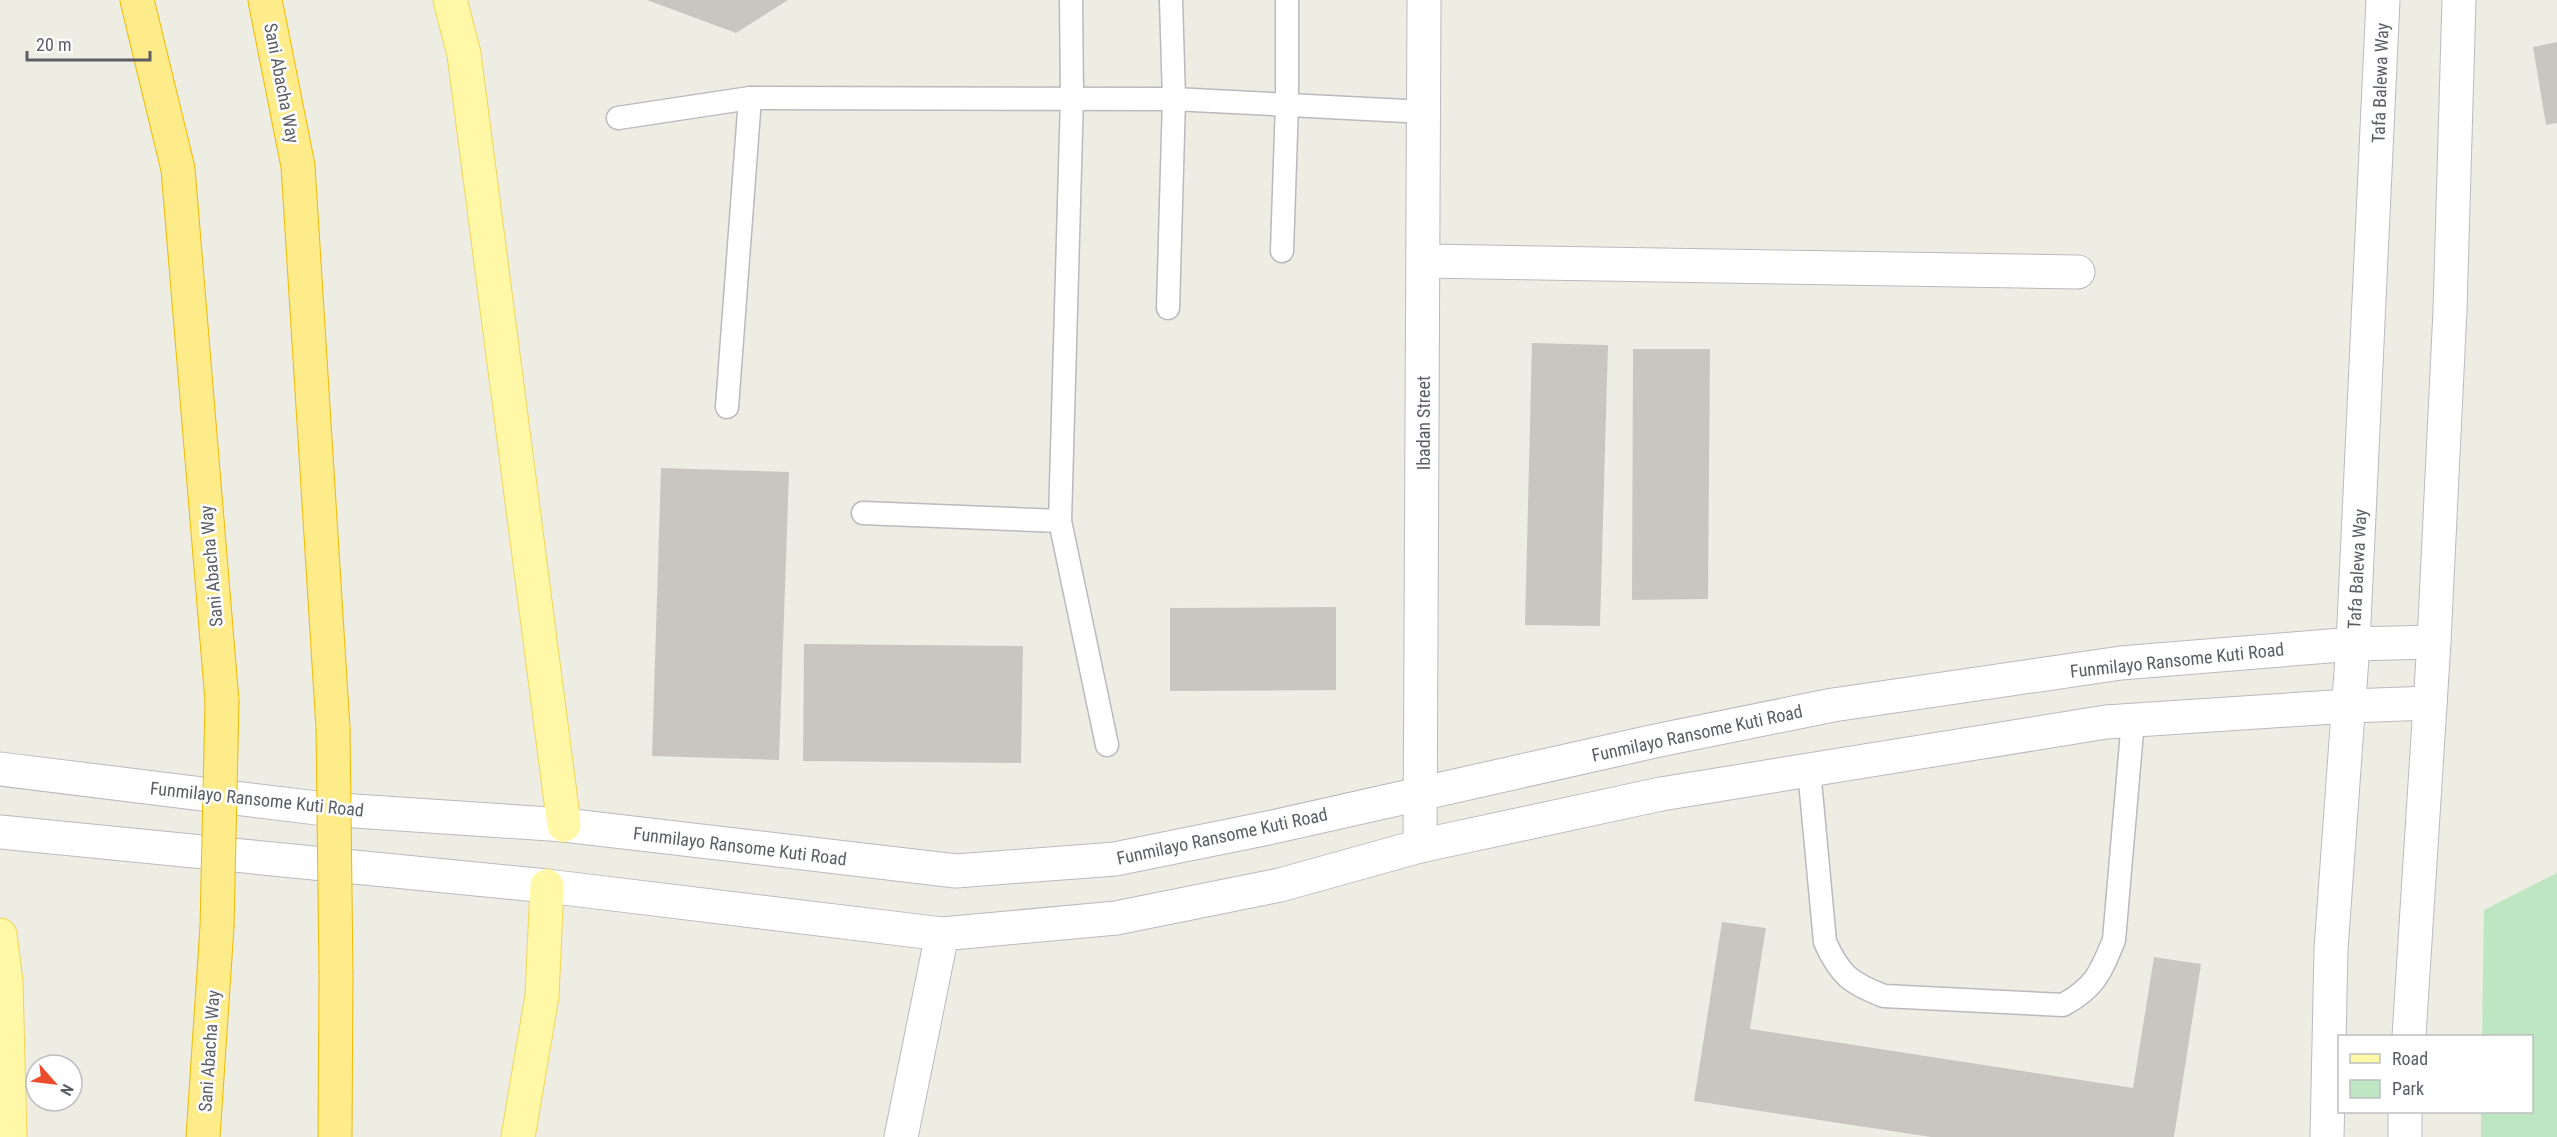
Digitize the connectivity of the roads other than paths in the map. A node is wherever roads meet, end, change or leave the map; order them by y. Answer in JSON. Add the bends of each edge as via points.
{"nodes":[{"id":1,"x":136,"y":0,"type":"edge"},
{"id":2,"x":265,"y":0,"type":"edge"},
{"id":3,"x":450,"y":0,"type":"edge"},
{"id":4,"x":1071,"y":0,"type":"edge"},
{"id":5,"x":1171,"y":0,"type":"edge"},
{"id":6,"x":1287,"y":0,"type":"edge"},
{"id":7,"x":1424,"y":0,"type":"edge"},
{"id":8,"x":2383,"y":0,"type":"edge"},
{"id":9,"x":2459,"y":0,"type":"edge"},
{"id":10,"x":1072,"y":97,"type":"junction"},
{"id":11,"x":750,"y":98,"type":"junction"},
{"id":12,"x":1174,"y":99,"type":"junction"},
{"id":13,"x":1287,"y":103,"type":"junction"},
{"id":14,"x":1425,"y":112,"type":"junction"},
{"id":15,"x":618,"y":118,"type":"dead end"},
{"id":16,"x":1282,"y":251,"type":"dead end"},
{"id":17,"x":1424,"y":261,"type":"junction"},
{"id":18,"x":2078,"y":272,"type":"dead end"},
{"id":19,"x":1168,"y":308,"type":"dead end"},
{"id":20,"x":727,"y":407,"type":"dead end"},
{"id":21,"x":863,"y":513,"type":"dead end"},
{"id":22,"x":1060,"y":521,"type":"junction"},
{"id":23,"x":2434,"y":642,"type":"junction"},
{"id":24,"x":2353,"y":644,"type":"junction"},
{"id":25,"x":2430,"y":703,"type":"junction"},
{"id":26,"x":2349,"y":706,"type":"junction"},
{"id":27,"x":2133,"y":720,"type":"junction"},
{"id":28,"x":1107,"y":745,"type":"dead end"},
{"id":29,"x":0,"y":769,"type":"edge"},
{"id":30,"x":1809,"y":770,"type":"junction"},
{"id":31,"x":1422,"y":792,"type":"junction"},
{"id":32,"x":564,"y":825,"type":"junction"},
{"id":33,"x":0,"y":832,"type":"edge"},
{"id":34,"x":1420,"y":846,"type":"junction"},
{"id":35,"x":547,"y":886,"type":"junction"},
{"id":36,"x":942,"y":934,"type":"junction"},
{"id":37,"x":0,"y":935,"type":"edge"},
{"id":38,"x":2409,"y":1035,"type":"edge"},
{"id":39,"x":2405,"y":1113,"type":"edge"},
{"id":40,"x":10,"y":1137,"type":"edge"},
{"id":41,"x":203,"y":1137,"type":"edge"},
{"id":42,"x":335,"y":1137,"type":"edge"},
{"id":43,"x":518,"y":1137,"type":"edge"},
{"id":44,"x":901,"y":1137,"type":"edge"},
{"id":45,"x":2327,"y":1137,"type":"edge"},
{"id":46,"x":2405,"y":1137,"type":"edge"}],
"edges":[{"from":1,"to":41,"type":"highway","name":"Sani Abacha Way","bridge":true,"via":[[178,168],[222,701],[217,927]]},
{"from":2,"to":42,"type":"highway","name":"Sani Abacha Way","bridge":true,"via":[[298,166],[333,728]]},
{"from":3,"to":32,"type":"main road","via":[[464,54]]},
{"from":4,"to":10,"type":"lane"},
{"from":5,"to":12,"type":"lane"},
{"from":6,"to":13,"type":"lane"},
{"from":7,"to":14,"type":"street","name":"Ibadan Street"},
{"from":8,"to":24,"type":"street","name":"Tafa Balewa Way"},
{"from":9,"to":23,"type":"street"},
{"from":10,"to":11,"type":"lane"},
{"from":10,"to":12,"type":"lane"},
{"from":10,"to":22,"type":"lane"},
{"from":11,"to":15,"type":"lane"},
{"from":11,"to":20,"type":"lane"},
{"from":12,"to":13,"type":"lane"},
{"from":12,"to":19,"type":"lane"},
{"from":13,"to":14,"type":"lane"},
{"from":13,"to":16,"type":"lane"},
{"from":14,"to":17,"type":"street","name":"Ibadan Street"},
{"from":17,"to":18,"type":"street"},
{"from":17,"to":31,"type":"street","name":"Ibadan Street"},
{"from":21,"to":22,"type":"lane"},
{"from":22,"to":28,"type":"lane"},
{"from":23,"to":24,"type":"street","name":"Funmilayo Ransome Kuti Road"},
{"from":23,"to":25,"type":"street"},
{"from":24,"to":26,"type":"street","name":"Tafa Balewa Way"},
{"from":24,"to":31,"type":"street","name":"Funmilayo Ransome Kuti Road","via":[[2121,663],[1833,705]]},
{"from":25,"to":26,"type":"street"},
{"from":25,"to":38,"type":"street"},
{"from":26,"to":27,"type":"street"},
{"from":26,"to":45,"type":"street","name":"Tafa Balewa Way","via":[[2331,949]]},
{"from":27,"to":30,"type":"street"},
{"from":27,"to":30,"type":"lane","via":[[2114,940],[2086,992],[2062,1005],[1884,996],[1858,986],[1835,965],[1825,942]]},
{"from":29,"to":32,"type":"street","name":"Funmilayo Ransome Kuti Road","via":[[325,809]]},
{"from":30,"to":34,"type":"street","via":[[1661,794]]},
{"from":31,"to":32,"type":"street","name":"Funmilayo Ransome Kuti Road","via":[[1115,859],[956,871]]},
{"from":31,"to":34,"type":"street","name":"Ibadan Street"},
{"from":33,"to":35,"type":"street"},
{"from":34,"to":36,"type":"street","via":[[1280,885],[1116,918]]},
{"from":35,"to":36,"type":"street"},
{"from":35,"to":43,"type":"main road","via":[[542,996]]},
{"from":36,"to":44,"type":"street"},
{"from":37,"to":40,"type":"main road","via":[[6,982]]},
{"from":39,"to":46,"type":"street"}]}
